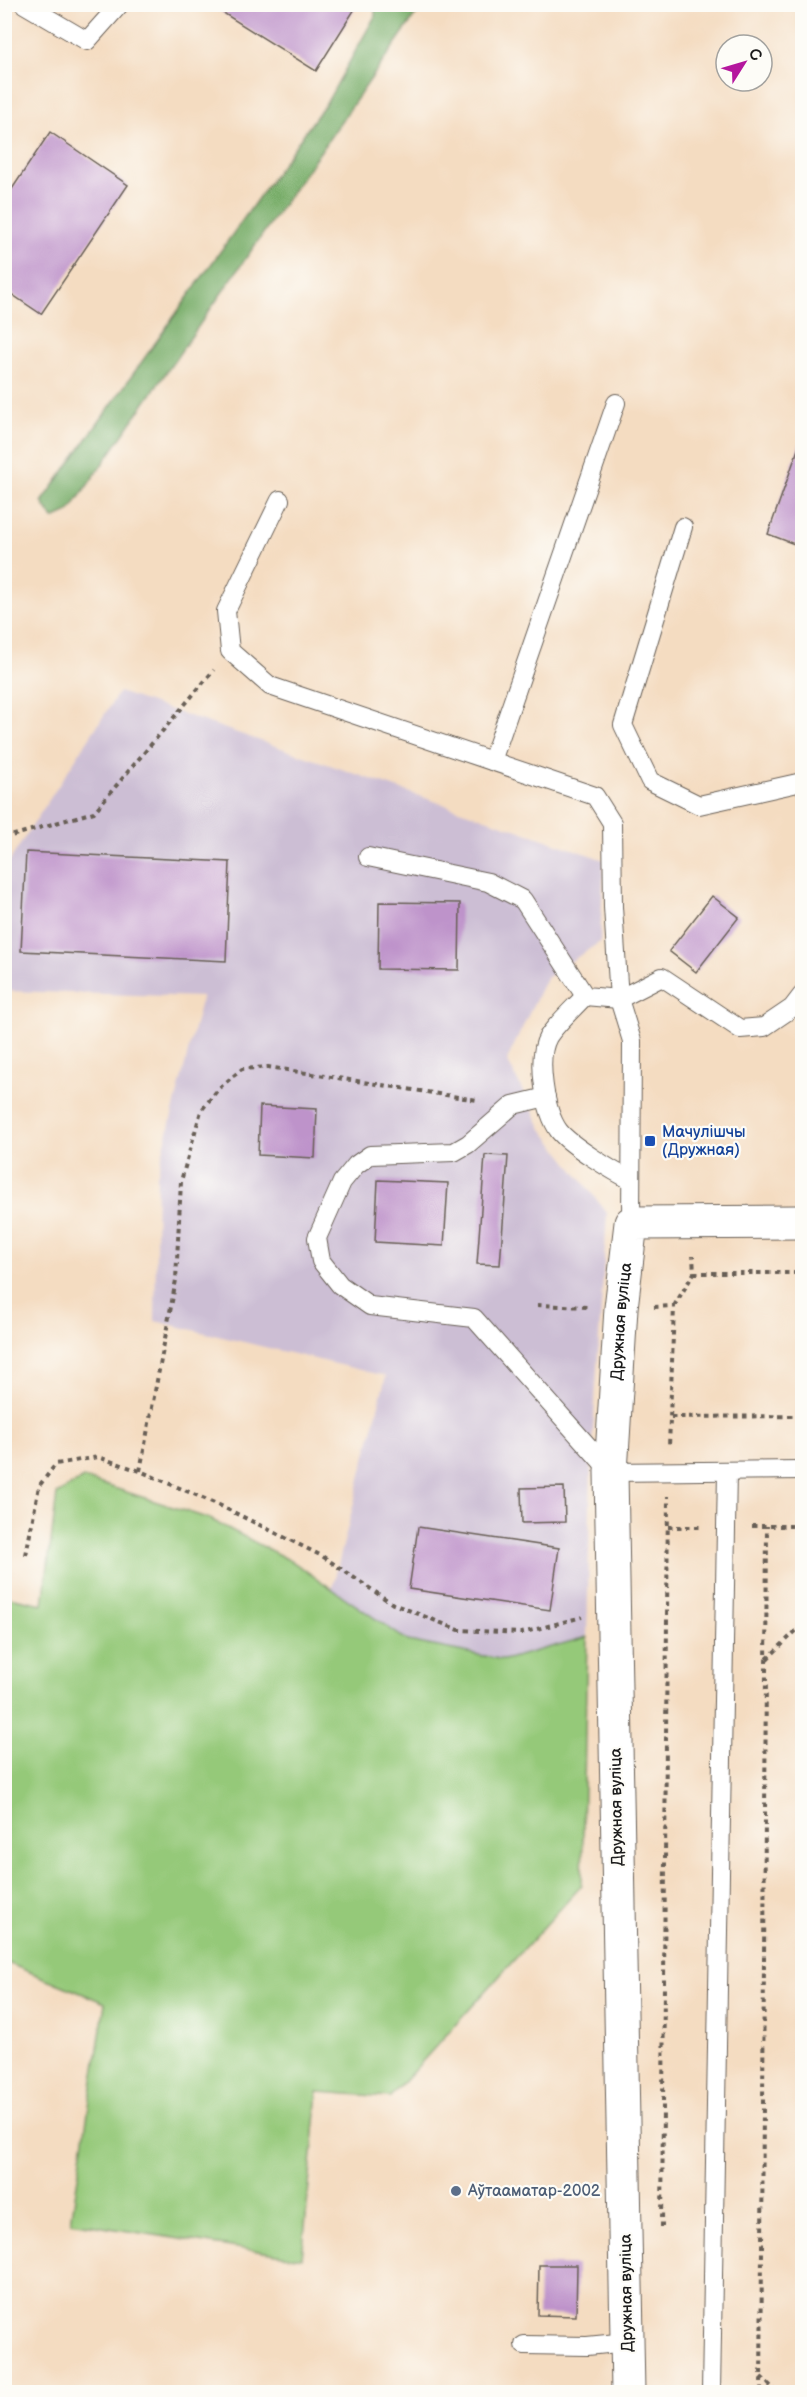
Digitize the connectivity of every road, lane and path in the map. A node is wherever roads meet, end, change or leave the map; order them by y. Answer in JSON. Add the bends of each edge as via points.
{"nodes":[{"id":1,"x":24,"y":4,"type":"edge"},
{"id":2,"x":120,"y":4,"type":"edge"},
{"id":3,"x":616,"y":403,"type":"dead end"},
{"id":4,"x":280,"y":500,"type":"dead end"},
{"id":5,"x":683,"y":527,"type":"dead end"},
{"id":6,"x":230,"y":651,"type":"junction"},
{"id":7,"x":492,"y":761,"type":"junction"},
{"id":8,"x":802,"y":782,"type":"edge"},
{"id":9,"x":4,"y":838,"type":"edge"},
{"id":10,"x":368,"y":857,"type":"dead end"},
{"id":11,"x":802,"y":995,"type":"edge"},
{"id":12,"x":585,"y":996,"type":"junction"},
{"id":13,"x":619,"y":999,"type":"junction"},
{"id":14,"x":546,"y":1098,"type":"junction"},
{"id":15,"x":513,"y":1105,"type":"junction"},
{"id":16,"x":631,"y":1180,"type":"junction"},
{"id":17,"x":802,"y":1222,"type":"edge"},
{"id":18,"x":631,"y":1223,"type":"junction"},
{"id":19,"x":694,"y":1273,"type":"dead end"},
{"id":20,"x":802,"y":1273,"type":"edge"},
{"id":21,"x":537,"y":1305,"type":"dead end"},
{"id":22,"x":621,"y":1308,"type":"junction"},
{"id":23,"x":802,"y":1416,"type":"edge"},
{"id":24,"x":670,"y":1417,"type":"junction"},
{"id":25,"x":802,"y":1470,"type":"edge"},
{"id":26,"x":140,"y":1471,"type":"junction"},
{"id":27,"x":727,"y":1471,"type":"junction"},
{"id":28,"x":611,"y":1472,"type":"junction"},
{"id":29,"x":669,"y":1472,"type":"junction"},
{"id":30,"x":767,"y":1526,"type":"dead end"},
{"id":31,"x":26,"y":1556,"type":"dead end"},
{"id":32,"x":614,"y":1609,"type":"junction"},
{"id":33,"x":802,"y":1625,"type":"edge"},
{"id":34,"x":766,"y":1659,"type":"junction"},
{"id":35,"x":662,"y":2238,"type":"dead end"},
{"id":36,"x":627,"y":2342,"type":"junction"},
{"id":37,"x":524,"y":2345,"type":"dead end"},
{"id":38,"x":761,"y":2377,"type":"junction"},
{"id":39,"x":628,"y":2392,"type":"edge"},
{"id":40,"x":711,"y":2392,"type":"edge"},
{"id":41,"x":761,"y":2392,"type":"edge"},
{"id":42,"x":777,"y":2392,"type":"edge"}],
"edges":[{"from":1,"to":2,"type":"lane","via":[[87,41]]},
{"from":3,"to":7,"type":"lane"},
{"from":4,"to":6,"type":"lane","via":[[226,611]]},
{"from":5,"to":8,"type":"lane","via":[[623,725],[650,781],[699,805]]},
{"from":6,"to":7,"type":"lane","via":[[270,686]]},
{"from":6,"to":9,"type":"path","via":[[94,812]]},
{"from":7,"to":13,"type":"lane","via":[[595,796],[612,823]]},
{"from":10,"to":12,"type":"lane","via":[[488,882],[523,900]]},
{"from":11,"to":13,"type":"lane","via":[[792,1008],[764,1027],[740,1029],[662,977]]},
{"from":12,"to":13,"type":"lane"},
{"from":12,"to":14,"type":"lane","via":[[547,1039],[542,1069]]},
{"from":13,"to":16,"type":"lane","via":[[632,1041]]},
{"from":14,"to":15,"type":"lane"},
{"from":14,"to":16,"type":"lane","via":[[559,1131],[610,1171]]},
{"from":15,"to":26,"type":"path","via":[[268,1066],[242,1070],[219,1088],[201,1111],[181,1180],[176,1280]]},
{"from":15,"to":28,"type":"lane","via":[[453,1152],[370,1155],[356,1165],[342,1182],[317,1238],[321,1261],[340,1285],[370,1306],[474,1318]]},
{"from":16,"to":18,"type":"lane"},
{"from":17,"to":18,"type":"street"},
{"from":18,"to":22,"type":"street","name":"Дружная вуліца"},
{"from":19,"to":20,"type":"path"},
{"from":21,"to":22,"type":"path"},
{"from":22,"to":24,"type":"path","via":[[674,1306]]},
{"from":22,"to":28,"type":"street","name":"Дружная вуліца"},
{"from":23,"to":24,"type":"path"},
{"from":24,"to":29,"type":"path"},
{"from":25,"to":27,"type":"lane"},
{"from":26,"to":31,"type":"path","via":[[98,1457],[56,1464],[39,1486]]},
{"from":26,"to":32,"type":"path","via":[[322,1556],[393,1604],[459,1630],[522,1633]]},
{"from":27,"to":29,"type":"lane"},
{"from":27,"to":40,"type":"lane"},
{"from":28,"to":29,"type":"lane"},
{"from":28,"to":32,"type":"street","name":"Дружная вуліца"},
{"from":29,"to":35,"type":"path"},
{"from":30,"to":34,"type":"path"},
{"from":32,"to":36,"type":"street","name":"Дружная вуліца"},
{"from":33,"to":34,"type":"path"},
{"from":34,"to":38,"type":"path"},
{"from":36,"to":37,"type":"lane"},
{"from":36,"to":39,"type":"street","name":"Дружная вуліца"},
{"from":38,"to":41,"type":"path"},
{"from":38,"to":42,"type":"path"}]}
